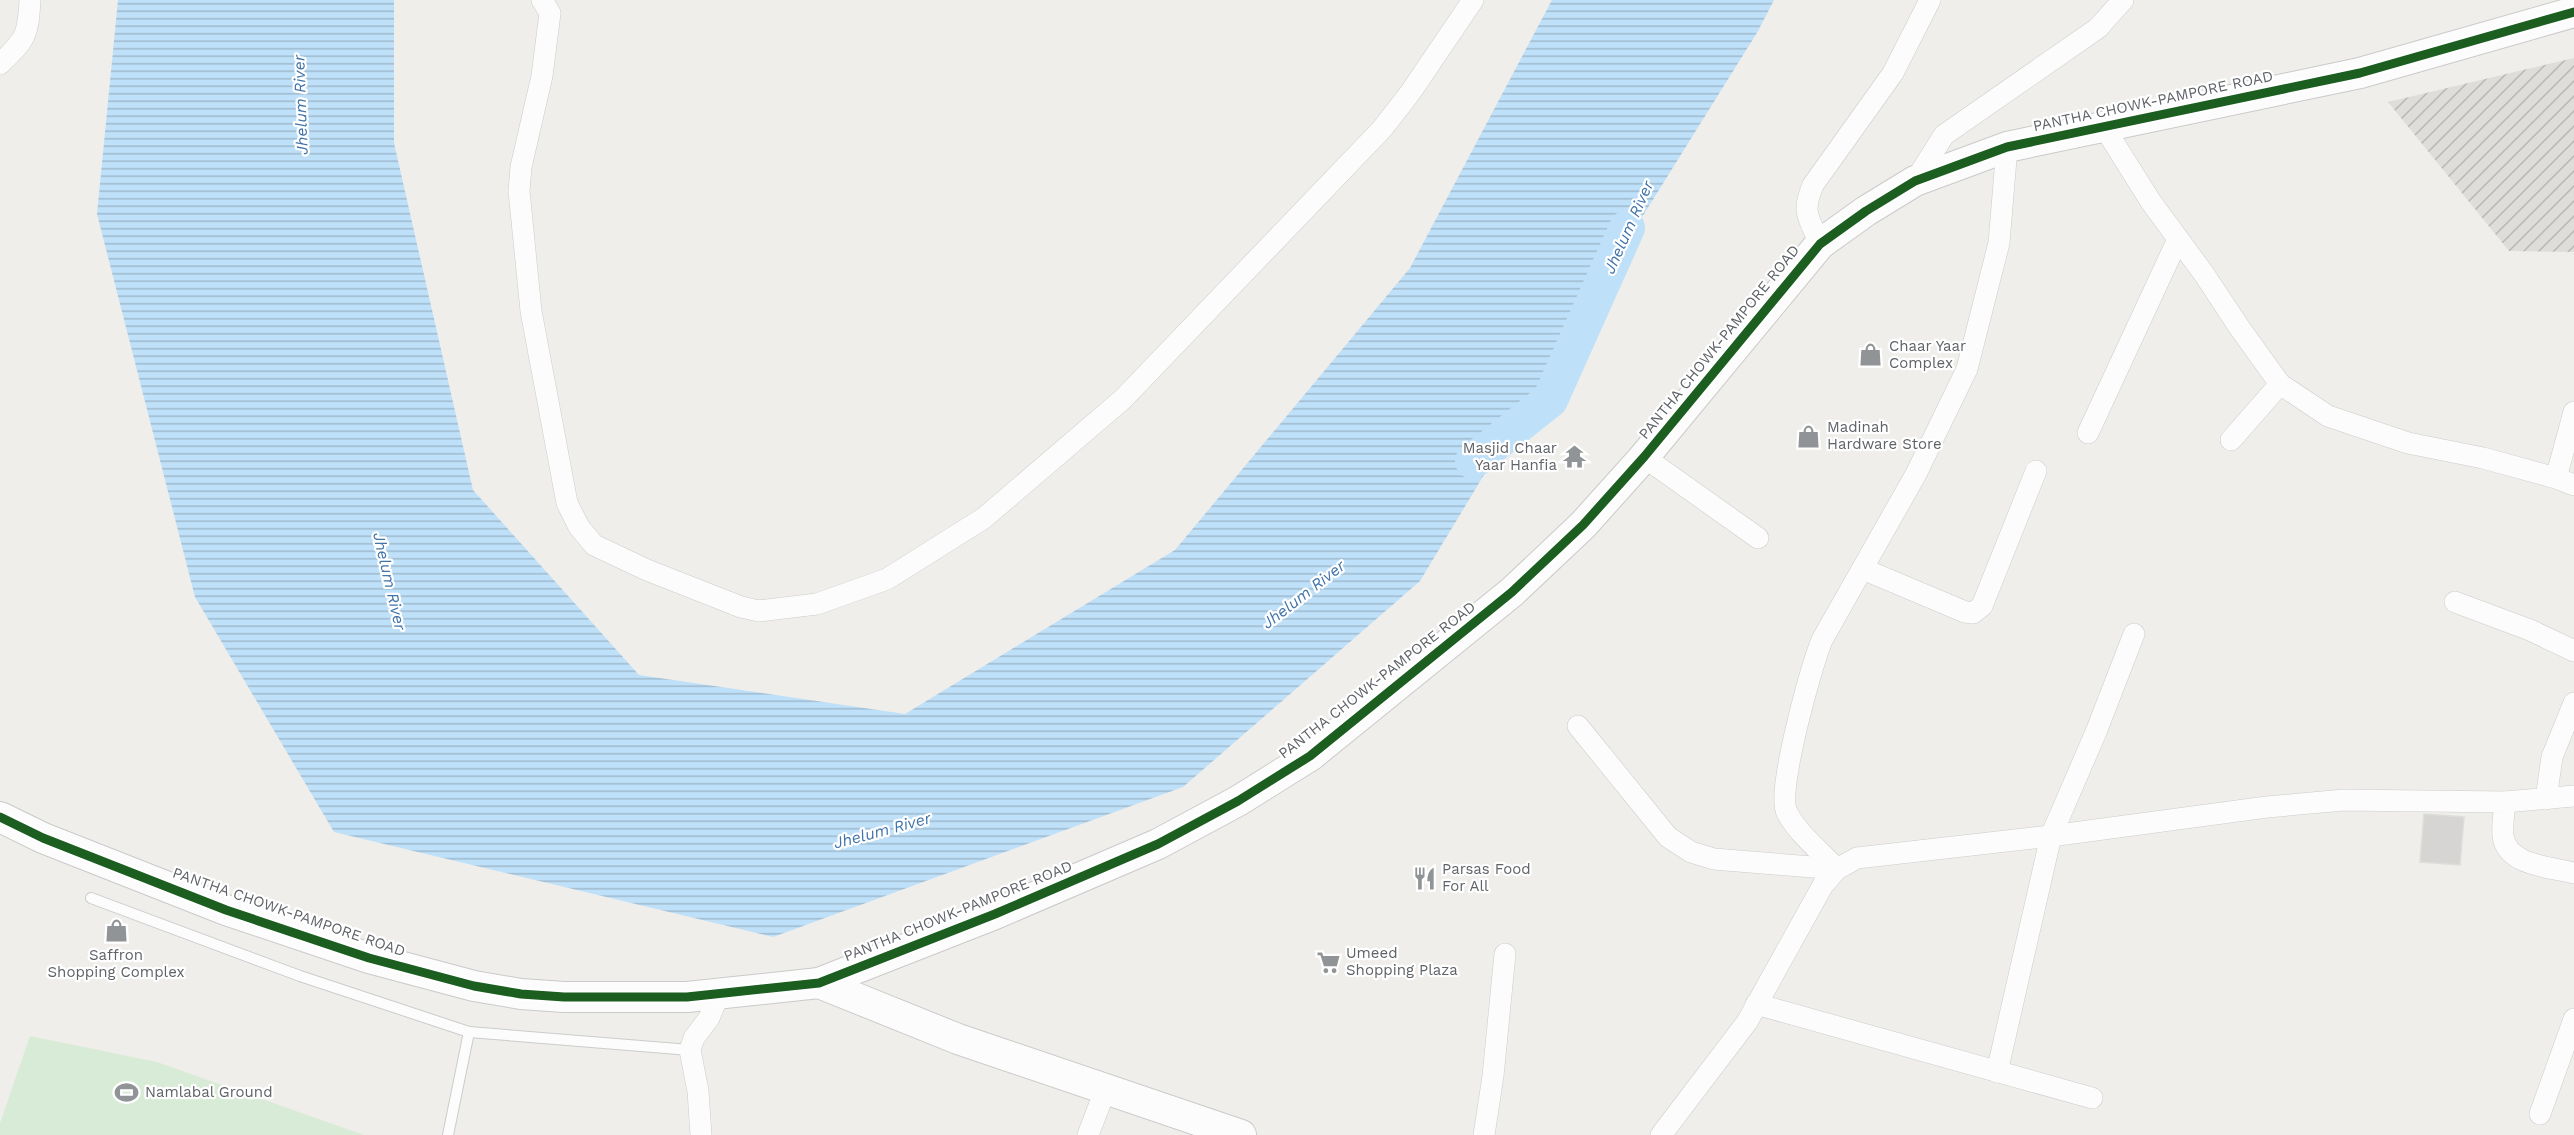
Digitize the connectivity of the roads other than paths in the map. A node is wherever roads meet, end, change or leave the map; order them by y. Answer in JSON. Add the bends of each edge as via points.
{"nodes":[{"id":1,"x":30,"y":0,"type":"edge"},
{"id":2,"x":542,"y":0,"type":"edge"},
{"id":3,"x":1473,"y":0,"type":"edge"},
{"id":4,"x":1930,"y":0,"type":"edge"},
{"id":5,"x":2122,"y":0,"type":"edge"},
{"id":6,"x":2567,"y":9,"type":"edge"},
{"id":7,"x":0,"y":64,"type":"edge"},
{"id":8,"x":2104,"y":127,"type":"junction"},
{"id":9,"x":2007,"y":147,"type":"junction"},
{"id":10,"x":1915,"y":181,"type":"junction"},
{"id":11,"x":2178,"y":238,"type":"junction"},
{"id":12,"x":1820,"y":244,"type":"junction"},
{"id":13,"x":2280,"y":384,"type":"junction"},
{"id":14,"x":2574,"y":412,"type":"edge"},
{"id":15,"x":2088,"y":434,"type":"dead end"},
{"id":16,"x":2231,"y":440,"type":"dead end"},
{"id":17,"x":1644,"y":457,"type":"junction"},
{"id":18,"x":2036,"y":471,"type":"dead end"},
{"id":19,"x":2565,"y":482,"type":"edge"},
{"id":20,"x":1758,"y":538,"type":"dead end"},
{"id":21,"x":1863,"y":568,"type":"junction"},
{"id":22,"x":2455,"y":602,"type":"dead end"},
{"id":23,"x":2134,"y":634,"type":"dead end"},
{"id":24,"x":2574,"y":651,"type":"edge"},
{"id":25,"x":2574,"y":703,"type":"edge"},
{"id":26,"x":1578,"y":726,"type":"dead end"},
{"id":27,"x":2574,"y":796,"type":"edge"},
{"id":28,"x":2546,"y":799,"type":"junction"},
{"id":29,"x":2505,"y":802,"type":"junction"},
{"id":30,"x":0,"y":817,"type":"edge"},
{"id":31,"x":2051,"y":836,"type":"junction"},
{"id":32,"x":1837,"y":869,"type":"junction"},
{"id":33,"x":2574,"y":873,"type":"edge"},
{"id":34,"x":91,"y":898,"type":"dead end"},
{"id":35,"x":1505,"y":954,"type":"dead end"},
{"id":36,"x":819,"y":983,"type":"junction"},
{"id":37,"x":719,"y":994,"type":"junction"},
{"id":38,"x":1756,"y":1004,"type":"junction"},
{"id":39,"x":2574,"y":1019,"type":"edge"},
{"id":40,"x":469,"y":1032,"type":"junction"},
{"id":41,"x":690,"y":1050,"type":"junction"},
{"id":42,"x":1997,"y":1072,"type":"junction"},
{"id":43,"x":1106,"y":1088,"type":"junction"},
{"id":44,"x":2092,"y":1098,"type":"dead end"},
{"id":45,"x":2540,"y":1114,"type":"dead end"},
{"id":46,"x":448,"y":1135,"type":"edge"},
{"id":47,"x":701,"y":1135,"type":"edge"},
{"id":48,"x":1088,"y":1135,"type":"edge"},
{"id":49,"x":1241,"y":1135,"type":"edge"},
{"id":50,"x":1484,"y":1135,"type":"edge"},
{"id":51,"x":1661,"y":1135,"type":"edge"}],
"edges":[{"from":1,"to":7,"type":"street","via":[[26,34]]},
{"from":2,"to":3,"type":"street","via":[[550,13],[519,191],[531,311],[567,503],[594,545],[723,601],[759,610],[817,604],[887,579],[984,518],[1019,489],[1123,399],[1382,129]]},
{"from":4,"to":12,"type":"street","via":[[1893,73],[1813,185],[1806,210]]},
{"from":5,"to":10,"type":"street","via":[[2098,28],[1944,135]]},
{"from":6,"to":8,"type":"main road","name":"PANTHA CHOWK-PAMPORE ROAD","via":[[2360,73]]},
{"from":8,"to":9,"type":"main road","name":"PANTHA CHOWK-PAMPORE ROAD"},
{"from":8,"to":11,"type":"street"},
{"from":9,"to":10,"type":"main road","name":"PANTHA CHOWK-PAMPORE ROAD"},
{"from":9,"to":21,"type":"street","via":[[1999,243],[1967,369],[1916,474]]},
{"from":10,"to":12,"type":"main road","name":"PANTHA CHOWK-PAMPORE ROAD"},
{"from":11,"to":13,"type":"street"},
{"from":11,"to":15,"type":"street"},
{"from":12,"to":17,"type":"main road","name":"PANTHA CHOWK-PAMPORE ROAD"},
{"from":13,"to":16,"type":"street"},
{"from":13,"to":19,"type":"street","via":[[2328,416],[2398,440]]},
{"from":14,"to":19,"type":"street"},
{"from":17,"to":20,"type":"street"},
{"from":17,"to":36,"type":"main road","name":"PANTHA CHOWK-PAMPORE ROAD","via":[[1582,525],[1512,592],[1310,756],[1158,844]]},
{"from":18,"to":21,"type":"street","via":[[1982,606],[1977,610],[1965,612]]},
{"from":21,"to":32,"type":"street","via":[[1812,664],[1783,794],[1790,819]]},
{"from":22,"to":24,"type":"street"},
{"from":23,"to":31,"type":"street"},
{"from":25,"to":28,"type":"street","via":[[2552,757]]},
{"from":26,"to":32,"type":"street","via":[[1668,837],[1691,852],[1713,859]]},
{"from":27,"to":28,"type":"street"},
{"from":28,"to":29,"type":"street"},
{"from":29,"to":31,"type":"street","via":[[2344,800]]},
{"from":29,"to":33,"type":"street","via":[[2503,834],[2511,853],[2520,860]]},
{"from":30,"to":37,"type":"main road","name":"PANTHA CHOWK-PAMPORE ROAD","via":[[43,838],[226,910],[369,958],[474,986],[564,997]]},
{"from":31,"to":32,"type":"street","via":[[1857,858]]},
{"from":31,"to":42,"type":"street"},
{"from":32,"to":38,"type":"street","via":[[1823,885]]},
{"from":34,"to":40,"type":"lane","via":[[300,976]]},
{"from":35,"to":50,"type":"street"},
{"from":36,"to":37,"type":"main road","name":"PANTHA CHOWK-PAMPORE ROAD"},
{"from":36,"to":43,"type":"main road","via":[[958,1039]]},
{"from":37,"to":41,"type":"street"},
{"from":38,"to":42,"type":"street"},
{"from":38,"to":51,"type":"street"},
{"from":39,"to":45,"type":"street"},
{"from":40,"to":41,"type":"lane"},
{"from":40,"to":46,"type":"lane"},
{"from":41,"to":47,"type":"street"},
{"from":42,"to":44,"type":"street"},
{"from":43,"to":48,"type":"street"},
{"from":43,"to":49,"type":"main road"}]}
